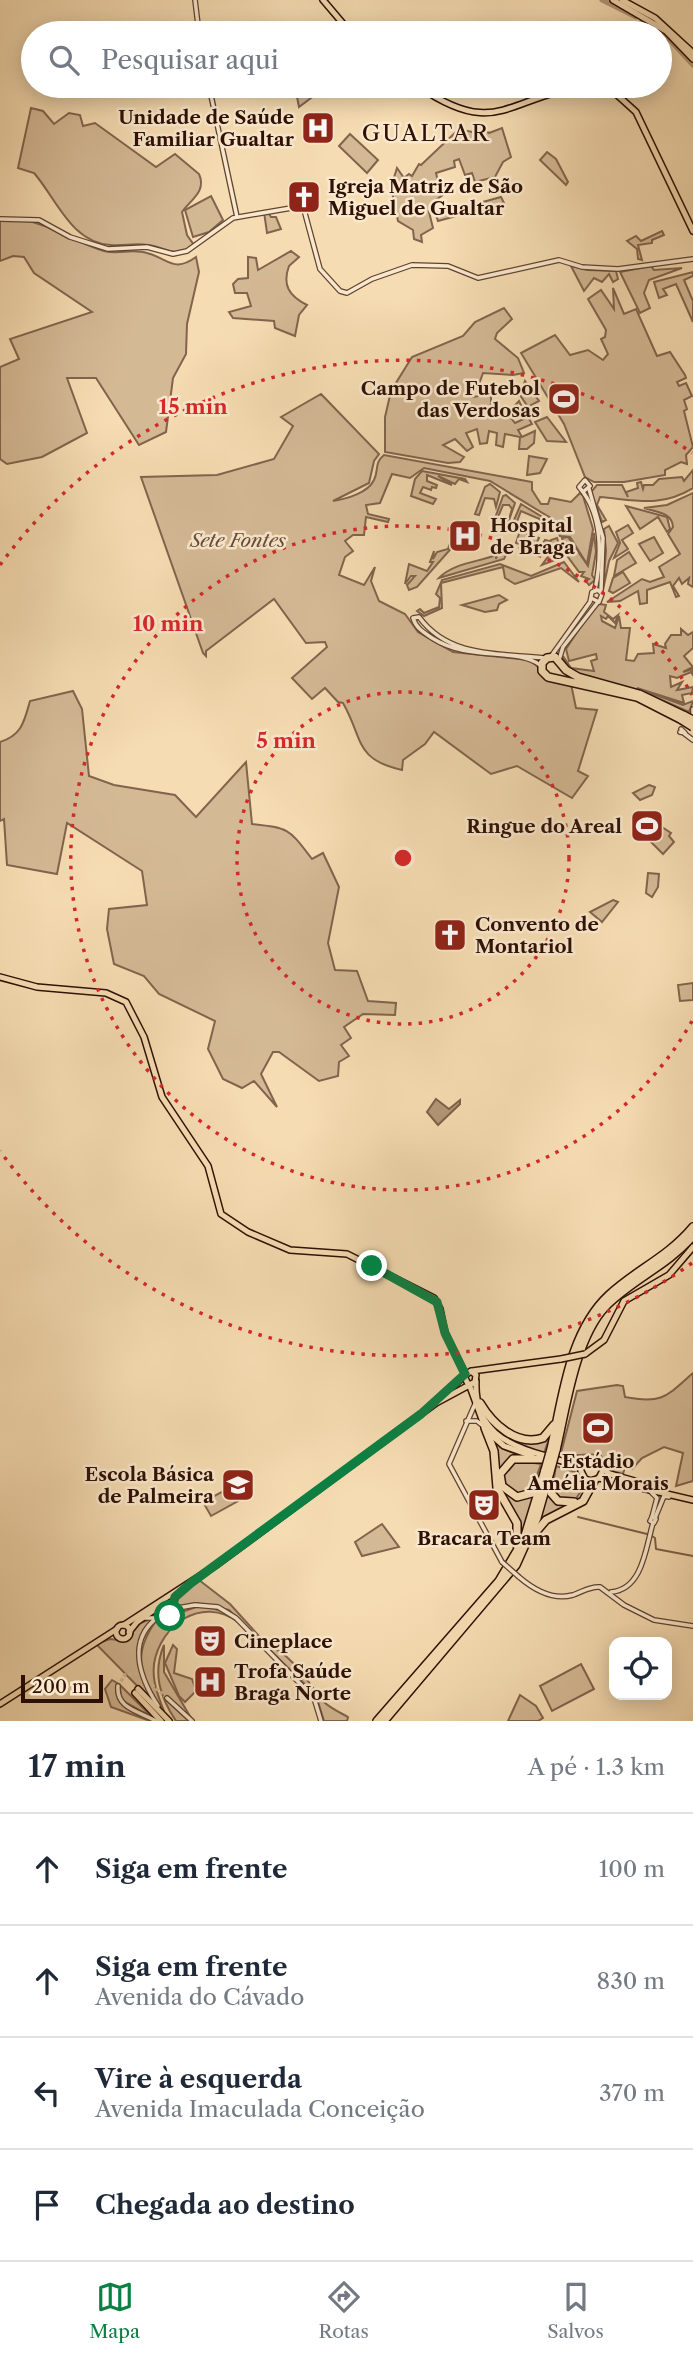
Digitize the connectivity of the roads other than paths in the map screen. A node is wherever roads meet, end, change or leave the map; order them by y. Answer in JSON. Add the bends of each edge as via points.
{"nodes":[{"id":1,"x":195,"y":0,"type":"edge"},
{"id":2,"x":323,"y":0,"type":"edge"},
{"id":3,"x":613,"y":0,"type":"edge"},
{"id":4,"x":622,"y":0,"type":"edge"},
{"id":5,"x":198,"y":21,"type":"edge"},
{"id":6,"x":341,"y":21,"type":"edge"},
{"id":7,"x":649,"y":21,"type":"edge"},
{"id":8,"x":658,"y":21,"type":"edge"},
{"id":9,"x":672,"y":34,"type":"edge"},
{"id":10,"x":672,"y":37,"type":"edge"},
{"id":11,"x":693,"y":53,"type":"edge"},
{"id":12,"x":693,"y":59,"type":"edge"},
{"id":13,"x":212,"y":98,"type":"edge"},
{"id":14,"x":438,"y":98,"type":"edge"},
{"id":15,"x":542,"y":98,"type":"edge"},
{"id":16,"x":621,"y":98,"type":"edge"},
{"id":17,"x":237,"y":217,"type":"junction"},
{"id":18,"x":0,"y":219,"type":"edge"},
{"id":19,"x":693,"y":231,"type":"edge"},
{"id":20,"x":693,"y":259,"type":"edge"},
{"id":21,"x":595,"y":590,"type":"junction"},
{"id":22,"x":601,"y":592,"type":"junction"},
{"id":23,"x":591,"y":598,"type":"junction"},
{"id":24,"x":598,"y":602,"type":"junction"},
{"id":25,"x":425,"y":625,"type":"junction"},
{"id":26,"x":419,"y":629,"type":"junction"},
{"id":27,"x":548,"y":658,"type":"junction"},
{"id":28,"x":561,"y":663,"type":"junction"},
{"id":29,"x":541,"y":667,"type":"junction"},
{"id":30,"x":555,"y":677,"type":"junction"},
{"id":31,"x":693,"y":709,"type":"edge"},
{"id":32,"x":689,"y":717,"type":"edge"},
{"id":33,"x":690,"y":729,"type":"edge"},
{"id":34,"x":693,"y":740,"type":"edge"},
{"id":35,"x":0,"y":977,"type":"edge"},
{"id":36,"x":693,"y":1227,"type":"edge"},
{"id":37,"x":693,"y":1236,"type":"edge"},
{"id":38,"x":693,"y":1247,"type":"edge"},
{"id":39,"x":494,"y":1366,"type":"junction"},
{"id":40,"x":468,"y":1373,"type":"junction"},
{"id":41,"x":476,"y":1380,"type":"junction"},
{"id":42,"x":469,"y":1384,"type":"junction"},
{"id":43,"x":566,"y":1388,"type":"junction"},
{"id":44,"x":478,"y":1403,"type":"junction"},
{"id":45,"x":436,"y":1404,"type":"junction"},
{"id":46,"x":466,"y":1421,"type":"junction"},
{"id":47,"x":485,"y":1428,"type":"junction"},
{"id":48,"x":553,"y":1449,"type":"junction"},
{"id":49,"x":543,"y":1459,"type":"junction"},
{"id":50,"x":584,"y":1463,"type":"junction"},
{"id":51,"x":602,"y":1468,"type":"junction"},
{"id":52,"x":547,"y":1471,"type":"junction"},
{"id":53,"x":583,"y":1475,"type":"junction"},
{"id":54,"x":597,"y":1480,"type":"junction"},
{"id":55,"x":626,"y":1483,"type":"junction"},
{"id":56,"x":684,"y":1498,"type":"junction"},
{"id":57,"x":693,"y":1498,"type":"edge"},
{"id":58,"x":653,"y":1520,"type":"junction"},
{"id":59,"x":524,"y":1549,"type":"junction"},
{"id":60,"x":512,"y":1559,"type":"junction"},
{"id":61,"x":188,"y":1584,"type":"junction"},
{"id":62,"x":618,"y":1591,"type":"junction"},
{"id":63,"x":609,"y":1592,"type":"junction"},
{"id":64,"x":615,"y":1597,"type":"junction"},
{"id":65,"x":166,"y":1602,"type":"junction"},
{"id":66,"x":186,"y":1607,"type":"junction"},
{"id":67,"x":172,"y":1615,"type":"junction"},
{"id":68,"x":158,"y":1617,"type":"junction"},
{"id":69,"x":141,"y":1619,"type":"junction"},
{"id":70,"x":124,"y":1625,"type":"junction"},
{"id":71,"x":693,"y":1626,"type":"edge"},
{"id":72,"x":117,"y":1629,"type":"junction"},
{"id":73,"x":129,"y":1632,"type":"junction"},
{"id":74,"x":119,"y":1637,"type":"junction"},
{"id":75,"x":99,"y":1641,"type":"junction"},
{"id":76,"x":118,"y":1686,"type":"dead end"},
{"id":77,"x":136,"y":1691,"type":"dead end"},
{"id":78,"x":167,"y":1698,"type":"tunnel mouth"},
{"id":79,"x":0,"y":1704,"type":"edge"},
{"id":80,"x":165,"y":1719,"type":"edge"},
{"id":81,"x":156,"y":1721,"type":"edge"},
{"id":82,"x":192,"y":1721,"type":"edge"},
{"id":83,"x":321,"y":1721,"type":"edge"},
{"id":84,"x":377,"y":1721,"type":"edge"},
{"id":85,"x":384,"y":1721,"type":"edge"}],
"edges":[{"from":1,"to":5,"type":"street"},
{"from":2,"to":6,"type":"main road"},
{"from":3,"to":7,"type":"main road"},
{"from":4,"to":8,"type":"main road"},
{"from":9,"to":11,"type":"main road"},
{"from":10,"to":12,"type":"main road"},
{"from":13,"to":17,"type":"street"},
{"from":14,"to":15,"type":"main road","via":[[453,107],[491,113]]},
{"from":16,"to":19,"type":"main road","via":[[636,112]]},
{"from":17,"to":18,"type":"street","via":[[181,253],[147,247],[116,251],[70,237],[36,219]]},
{"from":17,"to":20,"type":"street","via":[[303,206],[320,269],[344,292],[407,266],[448,266],[472,278],[558,260],[618,269]]},
{"from":21,"to":22,"type":"street"},
{"from":21,"to":22,"type":"street","via":[[600,542],[586,490],[603,538]]},
{"from":21,"to":23,"type":"street"},
{"from":22,"to":24,"type":"street"},
{"from":23,"to":24,"type":"street"},
{"from":23,"to":27,"type":"street"},
{"from":24,"to":28,"type":"street","via":[[564,647]]},
{"from":25,"to":26,"type":"street"},
{"from":25,"to":26,"type":"street","via":[[414,617]]},
{"from":25,"to":27,"type":"street","via":[[458,648]]},
{"from":26,"to":29,"type":"street","via":[[457,651],[520,657]]},
{"from":27,"to":28,"type":"highway"},
{"from":27,"to":29,"type":"highway"},
{"from":28,"to":30,"type":"highway"},
{"from":28,"to":32,"type":"highway","via":[[578,677],[639,694]]},
{"from":29,"to":30,"type":"highway","via":[[545,675]]},
{"from":30,"to":32,"type":"highway","via":[[637,697]]},
{"from":31,"to":32,"type":"street"},
{"from":32,"to":33,"type":"highway","bridge":true},
{"from":33,"to":34,"type":"street"},
{"from":35,"to":40,"type":"main road","via":[[37,988],[106,993],[126,1002],[144,1037],[162,1097],[208,1166],[221,1214],[290,1250],[347,1254],[434,1298],[451,1344]]},
{"from":36,"to":43,"type":"highway","via":[[660,1260],[597,1306],[577,1345]]},
{"from":37,"to":48,"type":"highway","via":[[663,1265],[603,1309],[582,1346]]},
{"from":38,"to":39,"type":"main road","bridge":true,"via":[[669,1275],[624,1301],[604,1340],[585,1354]]},
{"from":39,"to":40,"type":"main road"},
{"from":39,"to":41,"type":"main road"},
{"from":40,"to":41,"type":"main road"},
{"from":40,"to":42,"type":"main road"},
{"from":40,"to":45,"type":"main road"},
{"from":41,"to":42,"type":"main road"},
{"from":41,"to":44,"type":"main road"},
{"from":42,"to":44,"type":"main road"},
{"from":42,"to":45,"type":"main road"},
{"from":43,"to":44,"type":"highway","via":[[554,1425],[538,1440],[500,1428]]},
{"from":43,"to":48,"type":"highway"},
{"from":44,"to":46,"type":"street"},
{"from":44,"to":47,"type":"main road"},
{"from":44,"to":50,"type":"main road","via":[[490,1430],[507,1444]]},
{"from":45,"to":61,"type":"main road"},
{"from":46,"to":47,"type":"street","via":[[477,1420]]},
{"from":46,"to":63,"type":"street","bridge":true,"via":[[449,1464],[502,1562],[532,1587],[551,1595],[568,1596],[594,1586]]},
{"from":47,"to":49,"type":"main road","via":[[503,1446]]},
{"from":47,"to":60,"type":"highway","via":[[494,1451],[497,1488],[517,1523],[519,1539]]},
{"from":48,"to":52,"type":"highway","bridge":true},
{"from":49,"to":52,"type":"highway","via":[[513,1459],[502,1468],[500,1480],[506,1492],[522,1497],[532,1493]]},
{"from":49,"to":53,"type":"main road"},
{"from":50,"to":51,"type":"main road","via":[[596,1461]]},
{"from":50,"to":53,"type":"main road"},
{"from":51,"to":54,"type":"main road"},
{"from":51,"to":57,"type":"main road"},
{"from":52,"to":53,"type":"highway","via":[[551,1493],[565,1503],[582,1497]]},
{"from":52,"to":59,"type":"highway"},
{"from":52,"to":60,"type":"highway"},
{"from":53,"to":54,"type":"main road"},
{"from":54,"to":55,"type":"main road"},
{"from":54,"to":59,"type":"highway","via":[[583,1501],[543,1523]]},
{"from":55,"to":56,"type":"main road"},
{"from":55,"to":58,"type":"street","via":[[655,1494]]},
{"from":56,"to":57,"type":"main road"},
{"from":56,"to":58,"type":"street","via":[[664,1496]]},
{"from":58,"to":62,"type":"street","via":[[639,1571]]},
{"from":59,"to":85,"type":"highway","via":[[496,1592]]},
{"from":60,"to":84,"type":"highway","via":[[499,1581]]},
{"from":61,"to":65,"type":"main road"},
{"from":61,"to":65,"type":"street"},
{"from":62,"to":63,"type":"street"},
{"from":62,"to":64,"type":"street"},
{"from":63,"to":64,"type":"street"},
{"from":64,"to":71,"type":"street","via":[[654,1620]]},
{"from":65,"to":66,"type":"street"},
{"from":65,"to":67,"type":"street"},
{"from":65,"to":69,"type":"main road"},
{"from":65,"to":70,"type":"main road"},
{"from":66,"to":67,"type":"street"},
{"from":66,"to":83,"type":"street","via":[[218,1607],[236,1618],[314,1698]]},
{"from":67,"to":68,"type":"street"},
{"from":68,"to":69,"type":"street"},
{"from":68,"to":80,"type":"street","via":[[143,1636],[138,1665]]},
{"from":69,"to":73,"type":"main road"},
{"from":70,"to":72,"type":"main road"},
{"from":70,"to":73,"type":"main road"},
{"from":72,"to":74,"type":"main road"},
{"from":72,"to":75,"type":"main road"},
{"from":73,"to":74,"type":"main road","via":[[125,1638]]},
{"from":74,"to":75,"type":"main road"},
{"from":75,"to":79,"type":"main road"},
{"from":76,"to":81,"type":"street","via":[[123,1705]]},
{"from":77,"to":80,"type":"main road"},
{"from":78,"to":82,"type":"street"}]}
